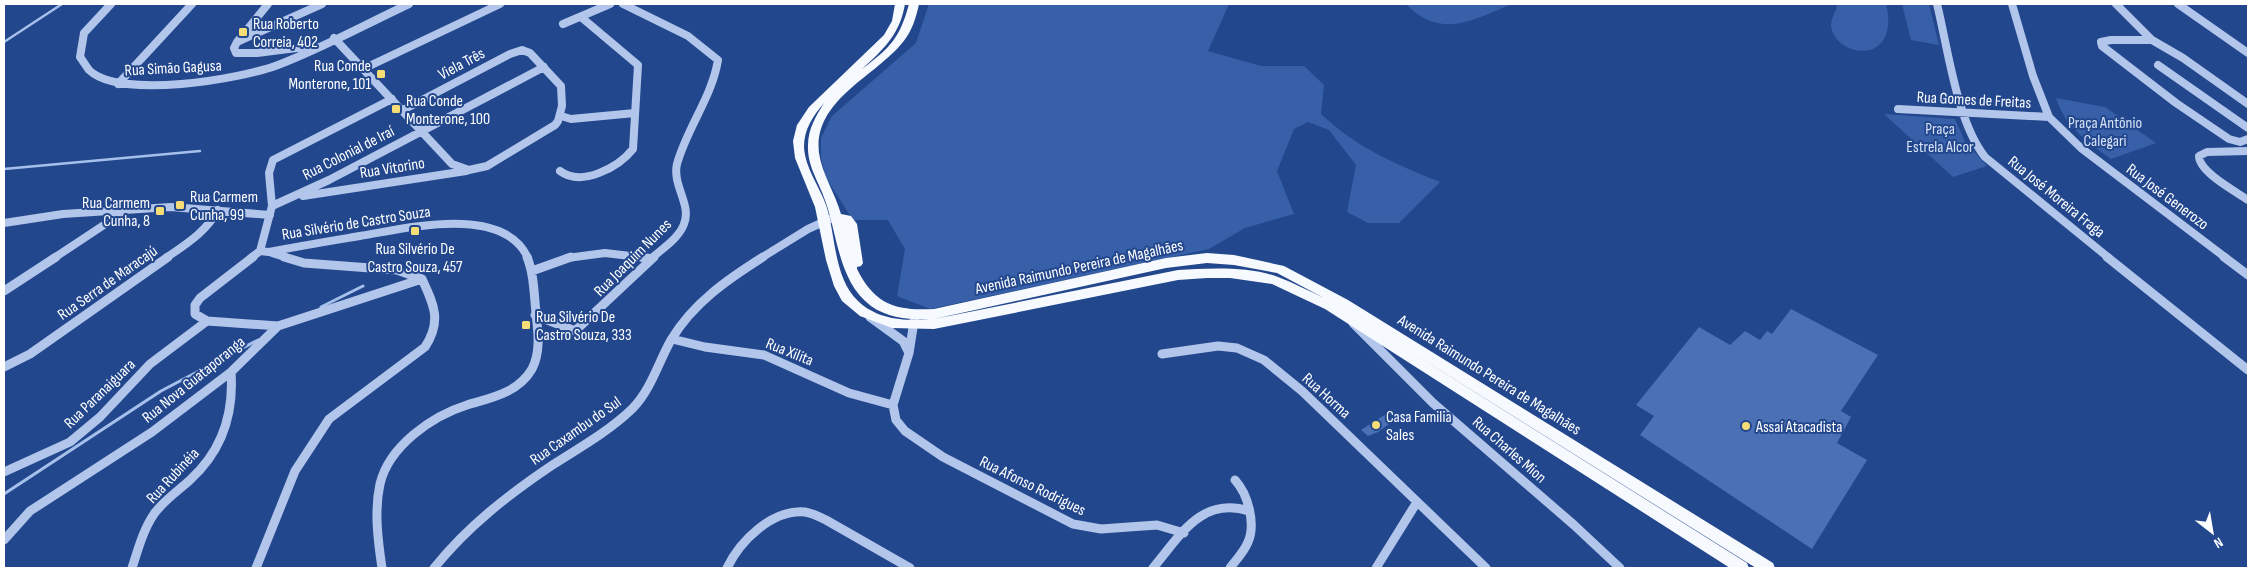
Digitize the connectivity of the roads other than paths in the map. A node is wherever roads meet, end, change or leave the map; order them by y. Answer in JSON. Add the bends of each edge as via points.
{"nodes":[{"id":1,"x":111,"y":4,"type":"edge"},
{"id":2,"x":192,"y":4,"type":"edge"},
{"id":3,"x":268,"y":4,"type":"edge"},
{"id":4,"x":322,"y":4,"type":"edge"},
{"id":5,"x":409,"y":4,"type":"edge"},
{"id":6,"x":500,"y":4,"type":"edge"},
{"id":7,"x":610,"y":4,"type":"edge"},
{"id":8,"x":623,"y":4,"type":"edge"},
{"id":9,"x":900,"y":4,"type":"edge"},
{"id":10,"x":914,"y":4,"type":"edge"},
{"id":11,"x":1937,"y":4,"type":"edge"},
{"id":12,"x":2012,"y":4,"type":"edge"},
{"id":13,"x":2116,"y":4,"type":"edge"},
{"id":14,"x":2178,"y":4,"type":"edge"},
{"id":15,"x":581,"y":17,"type":"junction"},
{"id":16,"x":563,"y":24,"type":"dead end"},
{"id":17,"x":334,"y":38,"type":"junction"},
{"id":18,"x":2152,"y":40,"type":"junction"},
{"id":19,"x":237,"y":42,"type":"junction"},
{"id":20,"x":320,"y":44,"type":"junction"},
{"id":21,"x":2248,"y":53,"type":"edge"},
{"id":22,"x":2158,"y":65,"type":"dead end"},
{"id":23,"x":544,"y":67,"type":"junction"},
{"id":24,"x":363,"y":69,"type":"junction"},
{"id":25,"x":118,"y":84,"type":"junction"},
{"id":26,"x":392,"y":98,"type":"junction"},
{"id":27,"x":2248,"y":104,"type":"edge"},
{"id":28,"x":1898,"y":109,"type":"dead end"},
{"id":29,"x":402,"y":110,"type":"junction"},
{"id":30,"x":635,"y":113,"type":"junction"},
{"id":31,"x":1963,"y":113,"type":"junction"},
{"id":32,"x":561,"y":116,"type":"junction"},
{"id":33,"x":2048,"y":117,"type":"junction"},
{"id":34,"x":2248,"y":128,"type":"edge"},
{"id":35,"x":423,"y":131,"type":"junction"},
{"id":36,"x":2248,"y":139,"type":"edge"},
{"id":37,"x":2248,"y":151,"type":"edge"},
{"id":38,"x":466,"y":171,"type":"junction"},
{"id":39,"x":560,"y":171,"type":"dead end"},
{"id":40,"x":293,"y":198,"type":"junction"},
{"id":41,"x":2248,"y":200,"type":"edge"},
{"id":42,"x":127,"y":210,"type":"junction"},
{"id":43,"x":218,"y":210,"type":"junction"},
{"id":44,"x":271,"y":210,"type":"junction"},
{"id":45,"x":830,"y":219,"type":"junction"},
{"id":46,"x":4,"y":223,"type":"edge"},
{"id":47,"x":264,"y":252,"type":"junction"},
{"id":48,"x":652,"y":259,"type":"junction"},
{"id":49,"x":532,"y":271,"type":"junction"},
{"id":50,"x":2248,"y":275,"type":"edge"},
{"id":51,"x":422,"y":279,"type":"junction"},
{"id":52,"x":4,"y":290,"type":"edge"},
{"id":53,"x":535,"y":315,"type":"junction"},
{"id":54,"x":868,"y":315,"type":"junction"},
{"id":55,"x":915,"y":320,"type":"junction"},
{"id":56,"x":207,"y":321,"type":"junction"},
{"id":57,"x":278,"y":326,"type":"junction"},
{"id":58,"x":672,"y":339,"type":"junction"},
{"id":59,"x":1384,"y":348,"type":"junction"},
{"id":60,"x":909,"y":353,"type":"junction"},
{"id":61,"x":1162,"y":354,"type":"dead end"},
{"id":62,"x":4,"y":367,"type":"edge"},
{"id":63,"x":2248,"y":370,"type":"edge"},
{"id":64,"x":231,"y":372,"type":"junction"},
{"id":65,"x":893,"y":407,"type":"junction"},
{"id":66,"x":4,"y":472,"type":"edge"},
{"id":67,"x":1235,"y":480,"type":"dead end"},
{"id":68,"x":1417,"y":502,"type":"junction"},
{"id":69,"x":1249,"y":511,"type":"junction"},
{"id":70,"x":799,"y":512,"type":"joint"},
{"id":71,"x":1184,"y":533,"type":"junction"},
{"id":72,"x":4,"y":540,"type":"edge"},
{"id":73,"x":132,"y":568,"type":"edge"},
{"id":74,"x":256,"y":568,"type":"edge"},
{"id":75,"x":382,"y":568,"type":"edge"},
{"id":76,"x":434,"y":568,"type":"edge"},
{"id":77,"x":727,"y":568,"type":"edge"},
{"id":78,"x":910,"y":568,"type":"edge"},
{"id":79,"x":1153,"y":568,"type":"edge"},
{"id":80,"x":1230,"y":568,"type":"edge"},
{"id":81,"x":1376,"y":568,"type":"edge"},
{"id":82,"x":1486,"y":568,"type":"edge"},
{"id":83,"x":1620,"y":568,"type":"edge"},
{"id":84,"x":1742,"y":568,"type":"edge"},
{"id":85,"x":1768,"y":568,"type":"edge"}],
"edges":[{"from":1,"to":25,"type":"street","name":"Rua Simão Gagusa","via":[[88,28],[79,48],[80,60],[88,70]]},
{"from":2,"to":25,"type":"street"},
{"from":3,"to":19,"type":"street"},
{"from":4,"to":19,"type":"street"},
{"from":5,"to":17,"type":"street","name":"Rua Simão Gagusa"},
{"from":6,"to":24,"type":"street"},
{"from":7,"to":15,"type":"street"},
{"from":8,"to":48,"type":"street","name":"Rua Joaquim Nunes","via":[[688,36],[718,60],[676,168],[686,212],[684,227]]},
{"from":9,"to":45,"type":"main road","name":"Avenida Raimundo Pereira de Magalhães","via":[[897,22],[888,38],[815,104],[800,132],[799,150],[803,166]]},
{"from":10,"to":45,"type":"main road","name":"Avenida Raimundo Pereira de Magalhães","via":[[910,23],[901,38],[832,103],[821,116],[815,131],[813,144],[817,169]]},
{"from":11,"to":31,"type":"street","name":"Rua José Moreira Fraga"},
{"from":12,"to":33,"type":"street"},
{"from":13,"to":18,"type":"street"},
{"from":14,"to":21,"type":"street"},
{"from":15,"to":16,"type":"street"},
{"from":15,"to":30,"type":"street","via":[[638,65]]},
{"from":17,"to":20,"type":"street","name":"Rua Simão Gagusa"},
{"from":17,"to":24,"type":"street"},
{"from":18,"to":27,"type":"street"},
{"from":18,"to":36,"type":"street","via":[[2106,39],[2101,42],[2121,62],[2229,139],[2240,142]]},
{"from":19,"to":20,"type":"street","via":[[236,53],[244,54]]},
{"from":20,"to":25,"type":"street","name":"Rua Simão Gagusa","via":[[278,65],[236,77],[205,82]]},
{"from":22,"to":34,"type":"street"},
{"from":23,"to":29,"type":"street","name":"Viela Três","via":[[529,51],[522,50]]},
{"from":23,"to":32,"type":"street","via":[[561,86]]},
{"from":23,"to":35,"type":"street","name":"Rua Colonial de Iraí"},
{"from":24,"to":26,"type":"street"},
{"from":26,"to":29,"type":"street"},
{"from":26,"to":44,"type":"street","via":[[273,160],[269,173]]},
{"from":28,"to":31,"type":"street","name":"Rua Gomes de Freitas"},
{"from":29,"to":35,"type":"street"},
{"from":30,"to":32,"type":"street"},
{"from":30,"to":39,"type":"street","via":[[633,149],[629,155],[580,178]]},
{"from":31,"to":33,"type":"street","name":"Rua Gomes de Freitas"},
{"from":31,"to":63,"type":"street","name":"Rua José Moreira Fraga","via":[[1970,136],[1985,157]]},
{"from":32,"to":38,"type":"street","name":"Rua Vitorino","via":[[547,131],[496,161]]},
{"from":33,"to":50,"type":"street","name":"Rua José Generozo","via":[[2081,148]]},
{"from":35,"to":38,"type":"street","via":[[452,164]]},
{"from":35,"to":40,"type":"street","name":"Rua Colonial de Iraí"},
{"from":37,"to":41,"type":"street","via":[[2208,152],[2199,156],[2206,171]]},
{"from":38,"to":40,"type":"street","name":"Rua Vitorino"},
{"from":40,"to":44,"type":"street","name":"Rua Colonial de Iraí"},
{"from":42,"to":43,"type":"street","via":[[171,207]]},
{"from":42,"to":46,"type":"street","via":[[63,214]]},
{"from":42,"to":52,"type":"street"},
{"from":43,"to":44,"type":"street"},
{"from":43,"to":62,"type":"street","name":"Rua Serra de Maracajú","via":[[210,224],[196,237],[30,354]]},
{"from":44,"to":47,"type":"street"},
{"from":45,"to":54,"type":"main road","name":"Avenida Raimundo Pereira de Magalhães","via":[[840,285],[853,305]]},
{"from":45,"to":55,"type":"main road","name":"Avenida Raimundo Pereira de Magalhães","via":[[862,288],[876,303]]},
{"from":45,"to":58,"type":"street","name":"Rua Caxambu do Sul","via":[[810,228],[712,291],[696,306]]},
{"from":47,"to":49,"type":"street","name":"Rua Silvério de Castro Souza","via":[[431,223],[459,223],[495,230],[507,236],[519,244]]},
{"from":47,"to":51,"type":"street","via":[[304,263],[397,270]]},
{"from":47,"to":56,"type":"street","via":[[200,298],[195,305],[195,314]]},
{"from":48,"to":49,"type":"street","via":[[583,253]]},
{"from":48,"to":53,"type":"street","name":"Rua Joaquim Nunes","via":[[576,331]]},
{"from":49,"to":53,"type":"street","name":"Rua Silvério de Castro Souza"},
{"from":51,"to":57,"type":"street","name":"Rua Nova Guataporanga"},
{"from":51,"to":74,"type":"street","via":[[434,305],[436,326],[432,338],[425,348],[329,419],[295,471]]},
{"from":53,"to":75,"type":"street","name":"Rua Silvério de Castro Souza","via":[[538,350],[533,368],[520,386],[435,418],[396,453],[380,484]]},
{"from":54,"to":55,"type":"main road","name":"Avenida Raimundo Pereira de Magalhães","via":[[884,323]]},
{"from":54,"to":60,"type":"street","via":[[903,341]]},
{"from":55,"to":59,"type":"main road","name":"Avenida Raimundo Pereira de Magalhães","via":[[934,324],[1178,275],[1238,274],[1274,280],[1318,300],[1349,319]]},
{"from":55,"to":60,"type":"street"},
{"from":55,"to":85,"type":"main road","name":"Avenida Raimundo Pereira de Magalhães","via":[[1166,263],[1207,258],[1280,269],[1344,303]]},
{"from":56,"to":57,"type":"street"},
{"from":56,"to":66,"type":"street","name":"Rua Paranaiguara","via":[[150,364],[100,417],[70,442]]},
{"from":57,"to":64,"type":"street","name":"Rua Nova Guataporanga"},
{"from":58,"to":65,"type":"street","name":"Rua Xilita","via":[[764,355],[849,393]]},
{"from":58,"to":76,"type":"street","name":"Rua Caxambu do Sul","via":[[648,388],[632,409],[604,432],[484,514]]},
{"from":59,"to":83,"type":"street","name":"Rua Charles Mion","via":[[1433,403]]},
{"from":59,"to":84,"type":"main road","name":"Avenida Raimundo Pereira de Magalhães"},
{"from":60,"to":65,"type":"street"},
{"from":61,"to":68,"type":"street","name":"Rua Horma","via":[[1214,346],[1238,348],[1259,358],[1317,405]]},
{"from":64,"to":72,"type":"street","name":"Rua Nova Guataporanga","via":[[152,432],[30,512]]},
{"from":64,"to":73,"type":"street","name":"Rua Rubinéia","via":[[232,403],[219,446],[200,470],[157,510],[144,533]]},
{"from":65,"to":71,"type":"street","name":"Rua Afonso Rodrigues","via":[[896,420],[904,430],[929,448],[1073,524],[1102,529],[1158,525]]},
{"from":67,"to":69,"type":"street","via":[[1246,495]]},
{"from":68,"to":81,"type":"street"},
{"from":68,"to":82,"type":"street","name":"Rua Horma"},
{"from":69,"to":71,"type":"street","via":[[1238,506],[1220,505],[1202,514]]},
{"from":69,"to":80,"type":"street","via":[[1250,537]]},
{"from":70,"to":77,"type":"street","via":[[774,519],[746,539]]},
{"from":70,"to":78,"type":"street","via":[[817,515]]},
{"from":71,"to":79,"type":"street"}]}
